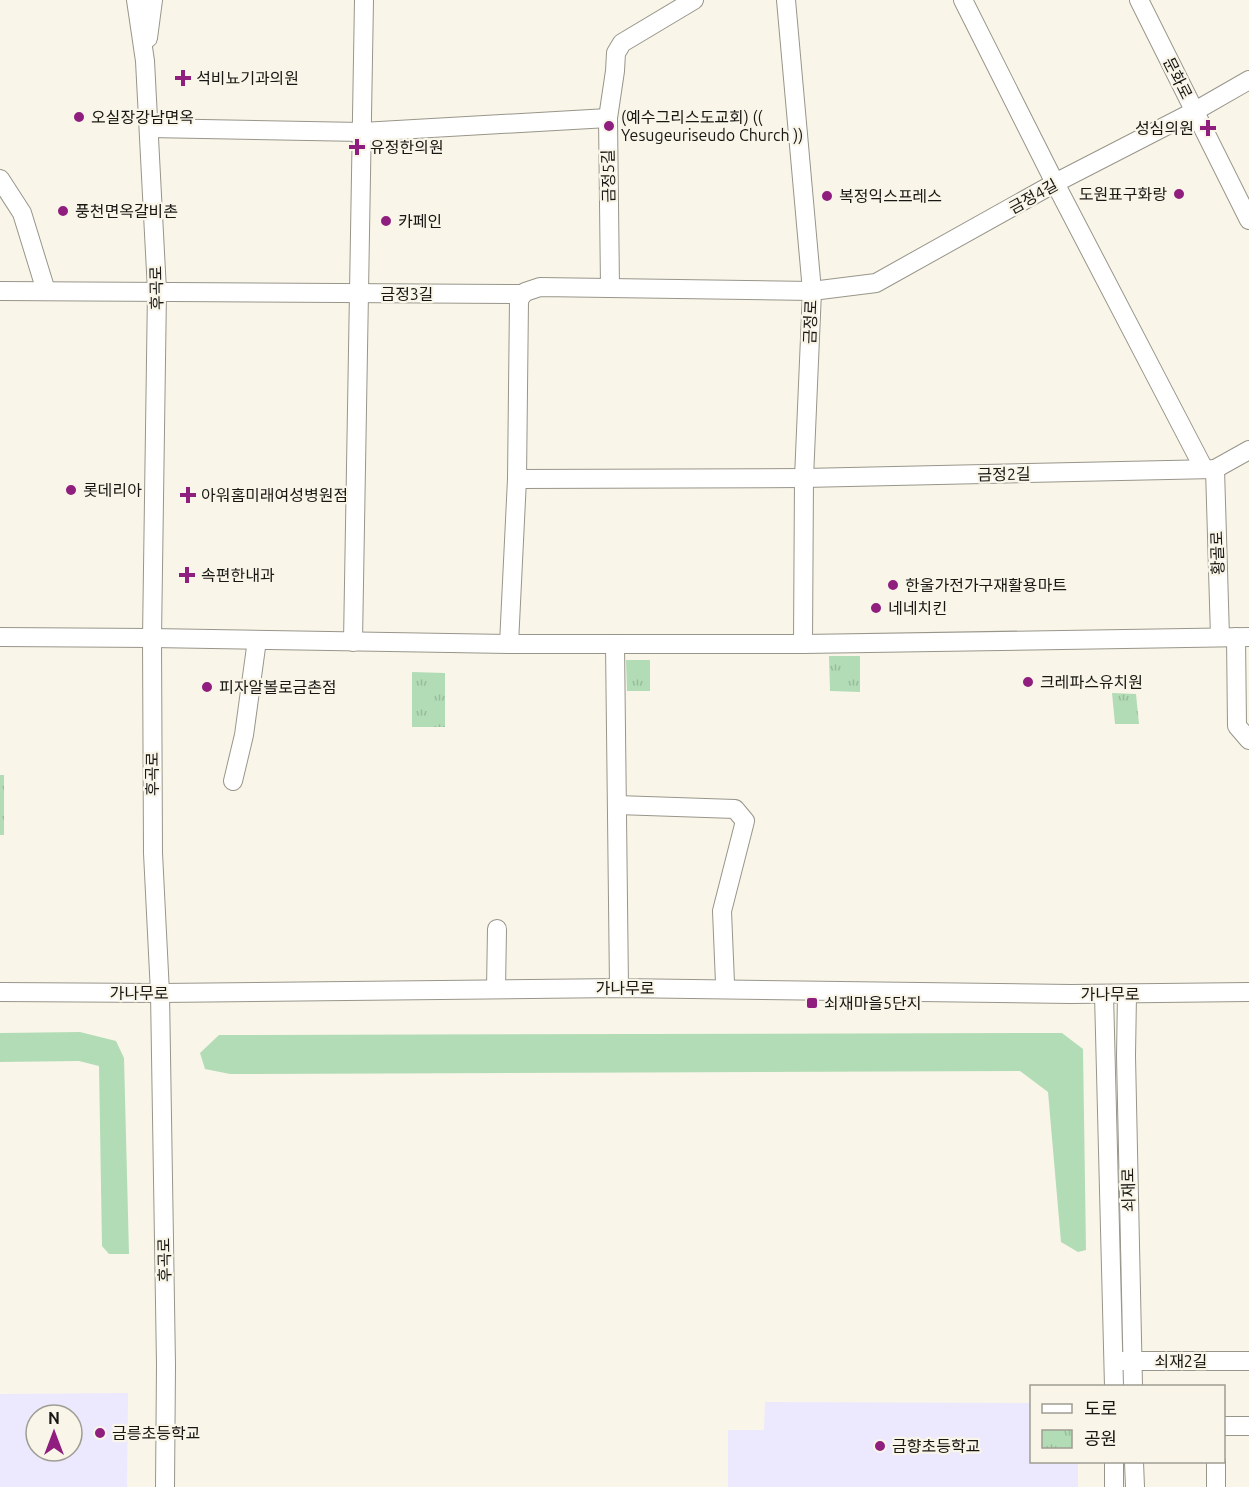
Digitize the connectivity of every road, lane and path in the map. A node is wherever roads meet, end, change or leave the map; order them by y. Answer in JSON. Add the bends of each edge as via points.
{"nodes":[{"id":1,"x":136,"y":0,"type":"edge"},
{"id":2,"x":153,"y":0,"type":"edge"},
{"id":3,"x":364,"y":0,"type":"edge"},
{"id":4,"x":694,"y":0,"type":"edge"},
{"id":5,"x":786,"y":0,"type":"edge"},
{"id":6,"x":963,"y":0,"type":"edge"},
{"id":7,"x":1139,"y":0,"type":"edge"},
{"id":8,"x":145,"y":61,"type":"junction"},
{"id":9,"x":1249,"y":80,"type":"edge"},
{"id":10,"x":1195,"y":111,"type":"junction"},
{"id":11,"x":608,"y":118,"type":"junction"},
{"id":12,"x":149,"y":128,"type":"junction"},
{"id":13,"x":362,"y":132,"type":"junction"},
{"id":14,"x":0,"y":179,"type":"edge"},
{"id":15,"x":1055,"y":183,"type":"junction"},
{"id":16,"x":1249,"y":220,"type":"edge"},
{"id":17,"x":610,"y":287,"type":"junction"},
{"id":18,"x":0,"y":291,"type":"edge"},
{"id":19,"x":46,"y":291,"type":"junction"},
{"id":20,"x":157,"y":291,"type":"junction"},
{"id":21,"x":812,"y":291,"type":"junction"},
{"id":22,"x":359,"y":293,"type":"junction"},
{"id":23,"x":523,"y":294,"type":"junction"},
{"id":24,"x":1249,"y":450,"type":"edge"},
{"id":25,"x":1210,"y":469,"type":"junction"},
{"id":26,"x":804,"y":478,"type":"junction"},
{"id":27,"x":517,"y":479,"type":"junction"},
{"id":28,"x":0,"y":637,"type":"edge"},
{"id":29,"x":1235,"y":637,"type":"edge"},
{"id":30,"x":152,"y":638,"type":"junction"},
{"id":31,"x":257,"y":640,"type":"junction"},
{"id":32,"x":353,"y":642,"type":"junction"},
{"id":33,"x":510,"y":644,"type":"junction"},
{"id":34,"x":615,"y":644,"type":"junction"},
{"id":35,"x":803,"y":644,"type":"junction"},
{"id":36,"x":1249,"y":740,"type":"edge"},
{"id":37,"x":233,"y":781,"type":"dead end"},
{"id":38,"x":617,"y":805,"type":"junction"},
{"id":39,"x":497,"y":929,"type":"dead end"},
{"id":40,"x":725,"y":983,"type":"dead end"},
{"id":41,"x":619,"y":988,"type":"junction"},
{"id":42,"x":496,"y":989,"type":"junction"},
{"id":43,"x":0,"y":992,"type":"edge"},
{"id":44,"x":1249,"y":992,"type":"edge"},
{"id":45,"x":160,"y":993,"type":"junction"},
{"id":46,"x":1104,"y":993,"type":"junction"},
{"id":47,"x":1127,"y":994,"type":"junction"},
{"id":48,"x":1113,"y":1361,"type":"junction"},
{"id":49,"x":1132,"y":1361,"type":"junction"},
{"id":50,"x":1249,"y":1361,"type":"edge"},
{"id":51,"x":1114,"y":1385,"type":"edge"},
{"id":52,"x":1132,"y":1385,"type":"edge"},
{"id":53,"x":1225,"y":1426,"type":"edge"},
{"id":54,"x":1249,"y":1426,"type":"edge"},
{"id":55,"x":1114,"y":1463,"type":"edge"},
{"id":56,"x":1134,"y":1463,"type":"edge"},
{"id":57,"x":1216,"y":1463,"type":"edge"},
{"id":58,"x":165,"y":1487,"type":"edge"},
{"id":59,"x":1114,"y":1487,"type":"edge"},
{"id":60,"x":1135,"y":1487,"type":"edge"},
{"id":61,"x":1216,"y":1487,"type":"edge"}],
"edges":[{"from":1,"to":8,"type":"street"},
{"from":2,"to":8,"type":"street"},
{"from":3,"to":13,"type":"street"},
{"from":4,"to":11,"type":"street","name":"금정5길","via":[[622,42],[616,53]]},
{"from":5,"to":21,"type":"street","name":"금정로"},
{"from":6,"to":15,"type":"street"},
{"from":7,"to":10,"type":"street","name":"문화로"},
{"from":8,"to":12,"type":"street","name":"후곡로"},
{"from":9,"to":10,"type":"street","name":"금정4길"},
{"from":10,"to":15,"type":"street","name":"금정4길"},
{"from":10,"to":16,"type":"street","name":"문화로"},
{"from":11,"to":13,"type":"street"},
{"from":11,"to":17,"type":"street","name":"금정5길"},
{"from":12,"to":13,"type":"street"},
{"from":12,"to":20,"type":"street","name":"후곡로"},
{"from":13,"to":22,"type":"street"},
{"from":14,"to":19,"type":"street","via":[[22,213]]},
{"from":15,"to":21,"type":"street","name":"금정4길","via":[[876,283]]},
{"from":15,"to":25,"type":"street"},
{"from":17,"to":21,"type":"street","name":"금정3길"},
{"from":17,"to":23,"type":"street","name":"금정3길","via":[[540,287]]},
{"from":18,"to":19,"type":"street","name":"금정3길"},
{"from":19,"to":20,"type":"street","name":"금정3길"},
{"from":20,"to":22,"type":"street","name":"금정3길"},
{"from":20,"to":30,"type":"street","name":"후곡로"},
{"from":21,"to":26,"type":"street","name":"금정로"},
{"from":22,"to":23,"type":"street","name":"금정3길"},
{"from":22,"to":32,"type":"street"},
{"from":23,"to":27,"type":"street","via":[[519,300]]},
{"from":24,"to":25,"type":"street","name":"금정2길"},
{"from":25,"to":26,"type":"street","name":"금정2길"},
{"from":25,"to":29,"type":"street","name":"황골로"},
{"from":26,"to":27,"type":"street","name":"금정2길"},
{"from":26,"to":35,"type":"street","name":"금정로"},
{"from":27,"to":33,"type":"street"},
{"from":28,"to":30,"type":"street"},
{"from":29,"to":35,"type":"street"},
{"from":29,"to":36,"type":"street","name":"황골로","via":[[1237,726]]},
{"from":30,"to":31,"type":"street"},
{"from":30,"to":45,"type":"street","name":"후곡로","via":[[153,853]]},
{"from":31,"to":32,"type":"street"},
{"from":31,"to":37,"type":"street","via":[[244,735]]},
{"from":32,"to":33,"type":"street"},
{"from":33,"to":34,"type":"street"},
{"from":34,"to":35,"type":"street"},
{"from":34,"to":38,"type":"street"},
{"from":38,"to":40,"type":"street","via":[[735,808],[745,821],[722,911]]},
{"from":38,"to":41,"type":"street"},
{"from":39,"to":42,"type":"street"},
{"from":41,"to":42,"type":"street","name":"가나무로"},
{"from":41,"to":46,"type":"street","name":"가나무로"},
{"from":42,"to":45,"type":"street","name":"가나무로"},
{"from":43,"to":45,"type":"street","name":"가나무로"},
{"from":44,"to":47,"type":"street","name":"가나무로"},
{"from":45,"to":58,"type":"street","name":"후곡로"},
{"from":46,"to":47,"type":"street","name":"가나무로"},
{"from":46,"to":48,"type":"street"},
{"from":47,"to":49,"type":"street","name":"쇠재로"},
{"from":48,"to":49,"type":"street","name":"쇠재2길"},
{"from":48,"to":51,"type":"street"},
{"from":49,"to":50,"type":"street","name":"쇠재2길"},
{"from":49,"to":52,"type":"street","name":"쇠재로"},
{"from":53,"to":54,"type":"street"},
{"from":55,"to":59,"type":"street"},
{"from":56,"to":60,"type":"street"},
{"from":57,"to":61,"type":"street"}]}
